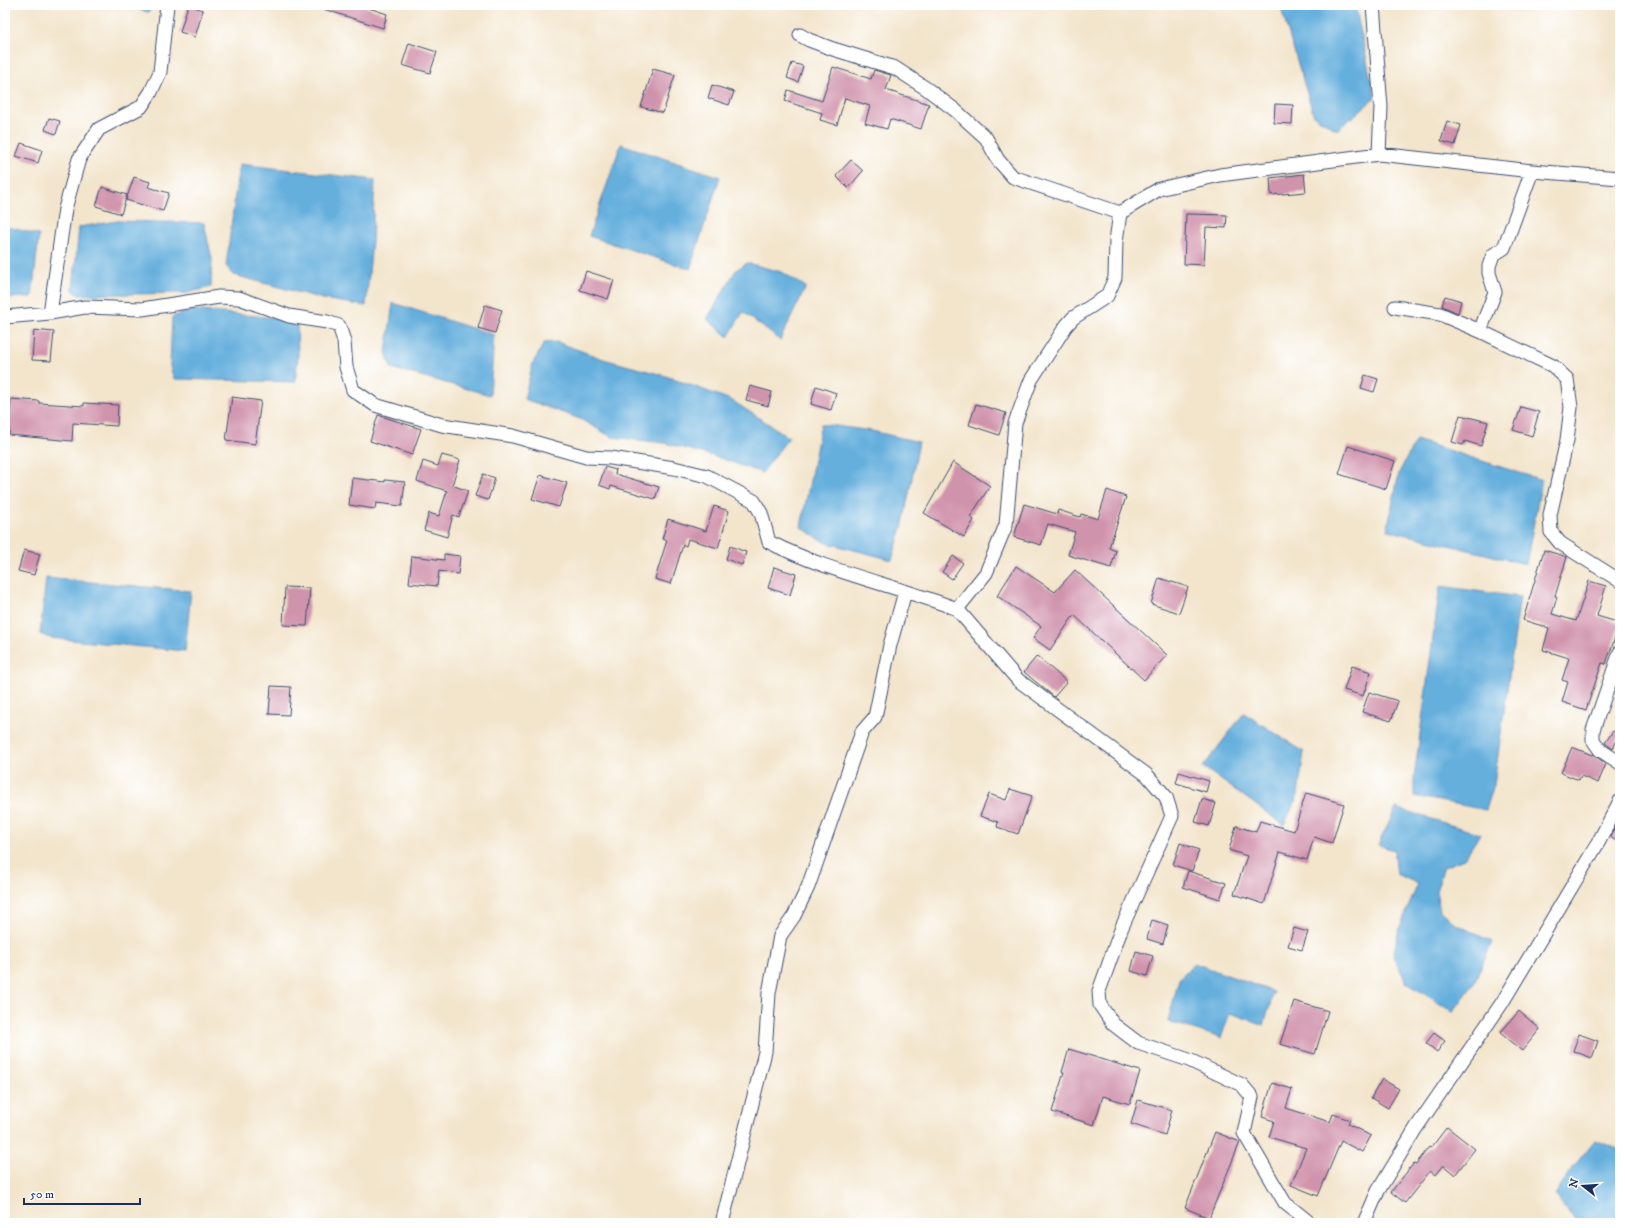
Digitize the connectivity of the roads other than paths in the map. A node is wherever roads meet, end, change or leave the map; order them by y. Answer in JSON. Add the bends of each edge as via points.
{"nodes":[{"id":1,"x":167,"y":5,"type":"edge"},
{"id":2,"x":1373,"y":5,"type":"edge"},
{"id":3,"x":800,"y":35,"type":"dead end"},
{"id":4,"x":1379,"y":154,"type":"junction"},
{"id":5,"x":1532,"y":171,"type":"junction"},
{"id":6,"x":1620,"y":178,"type":"edge"},
{"id":7,"x":1120,"y":213,"type":"junction"},
{"id":8,"x":1395,"y":307,"type":"dead end"},
{"id":9,"x":50,"y":313,"type":"junction"},
{"id":10,"x":5,"y":317,"type":"edge"},
{"id":11,"x":1480,"y":331,"type":"junction"},
{"id":12,"x":1620,"y":582,"type":"edge"},
{"id":13,"x":905,"y":592,"type":"junction"},
{"id":14,"x":957,"y":609,"type":"junction"},
{"id":15,"x":1620,"y":652,"type":"edge"},
{"id":16,"x":1620,"y":763,"type":"edge"},
{"id":17,"x":1620,"y":802,"type":"edge"},
{"id":18,"x":722,"y":1223,"type":"edge"},
{"id":19,"x":1310,"y":1223,"type":"edge"},
{"id":20,"x":1364,"y":1223,"type":"edge"}],
"edges":[{"from":1,"to":9,"type":"street","via":[[160,72],[151,92],[141,106],[99,129],[79,159],[65,208]]},
{"from":2,"to":4,"type":"street","via":[[1380,107]]},
{"from":3,"to":7,"type":"street","via":[[826,47],[895,68],[927,89],[986,138],[998,160],[1013,177]]},
{"from":4,"to":5,"type":"street"},
{"from":4,"to":7,"type":"street","via":[[1220,175],[1159,189]]},
{"from":5,"to":6,"type":"street"},
{"from":5,"to":11,"type":"street","via":[[1504,248],[1494,255],[1489,266],[1495,292]]},
{"from":7,"to":14,"type":"street","via":[[1115,278],[1107,296],[1073,318],[1031,380],[1015,423],[1006,525],[986,573]]},
{"from":8,"to":11,"type":"street","via":[[1440,314]]},
{"from":9,"to":10,"type":"street"},
{"from":9,"to":13,"type":"street","via":[[85,307],[142,309],[219,297],[239,298],[289,316],[327,322],[339,326],[341,331],[346,367],[353,390],[375,405],[442,425],[513,436],[586,457],[611,458],[707,476],[754,501],[762,513],[769,542],[791,553]]},
{"from":11,"to":12,"type":"street","via":[[1553,366],[1567,379],[1571,407],[1567,440],[1550,515],[1551,532],[1560,543]]},
{"from":13,"to":14,"type":"street"},
{"from":13,"to":18,"type":"street","via":[[890,645],[875,717],[862,732],[808,887],[794,916],[780,936],[769,993],[765,1052]]},
{"from":14,"to":19,"type":"street","via":[[1018,680],[1147,774],[1166,797],[1172,816],[1122,927],[1099,991],[1100,1005],[1113,1024],[1138,1043],[1189,1060],[1242,1085],[1252,1097],[1244,1133],[1285,1203]]},
{"from":15,"to":16,"type":"street","via":[[1593,730],[1593,740],[1600,750]]},
{"from":17,"to":20,"type":"street","via":[[1502,1003],[1416,1128],[1378,1191]]}]}
